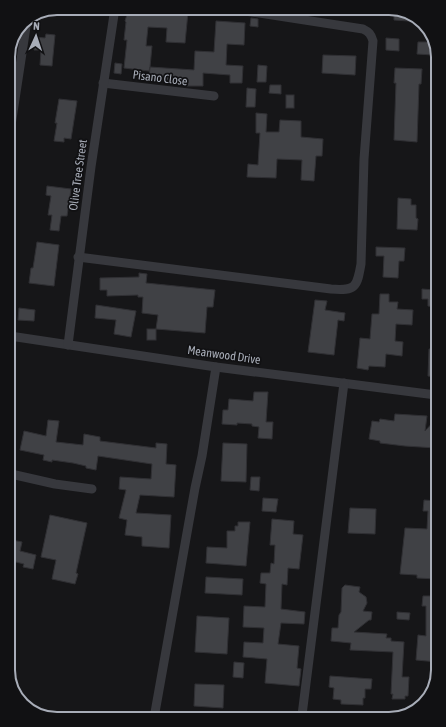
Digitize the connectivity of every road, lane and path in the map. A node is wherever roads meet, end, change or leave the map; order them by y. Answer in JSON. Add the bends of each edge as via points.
{"nodes":[{"id":1,"x":114,"y":15,"type":"edge"},
{"id":2,"x":272,"y":15,"type":"edge"},
{"id":3,"x":26,"y":29,"type":"edge"},
{"id":4,"x":102,"y":83,"type":"junction"},
{"id":5,"x":214,"y":96,"type":"dead end"},
{"id":6,"x":15,"y":99,"type":"edge"},
{"id":7,"x":78,"y":257,"type":"junction"},
{"id":8,"x":15,"y":337,"type":"edge"},
{"id":9,"x":68,"y":345,"type":"junction"},
{"id":10,"x":216,"y":367,"type":"junction"},
{"id":11,"x":344,"y":383,"type":"junction"},
{"id":12,"x":431,"y":394,"type":"edge"},
{"id":13,"x":15,"y":475,"type":"edge"},
{"id":14,"x":92,"y":489,"type":"dead end"},
{"id":15,"x":155,"y":712,"type":"edge"},
{"id":16,"x":302,"y":712,"type":"edge"}],
"edges":[{"from":1,"to":4,"type":"street","name":"Olive Tree Street"},
{"from":2,"to":7,"type":"street","via":[[363,29],[372,35],[364,159],[361,264],[355,286],[348,290],[331,289]]},
{"from":3,"to":6,"type":"street"},
{"from":4,"to":5,"type":"street","name":"Pisano Close"},
{"from":4,"to":7,"type":"street","name":"Olive Tree Street"},
{"from":7,"to":9,"type":"street","name":"Olive Tree Street"},
{"from":8,"to":9,"type":"street","name":"Meanwood Drive"},
{"from":9,"to":10,"type":"street","name":"Meanwood Drive"},
{"from":10,"to":11,"type":"street","name":"Meanwood Drive"},
{"from":10,"to":15,"type":"street"},
{"from":11,"to":12,"type":"street","name":"Meanwood Drive"},
{"from":11,"to":16,"type":"street"},
{"from":13,"to":14,"type":"street"}]}
